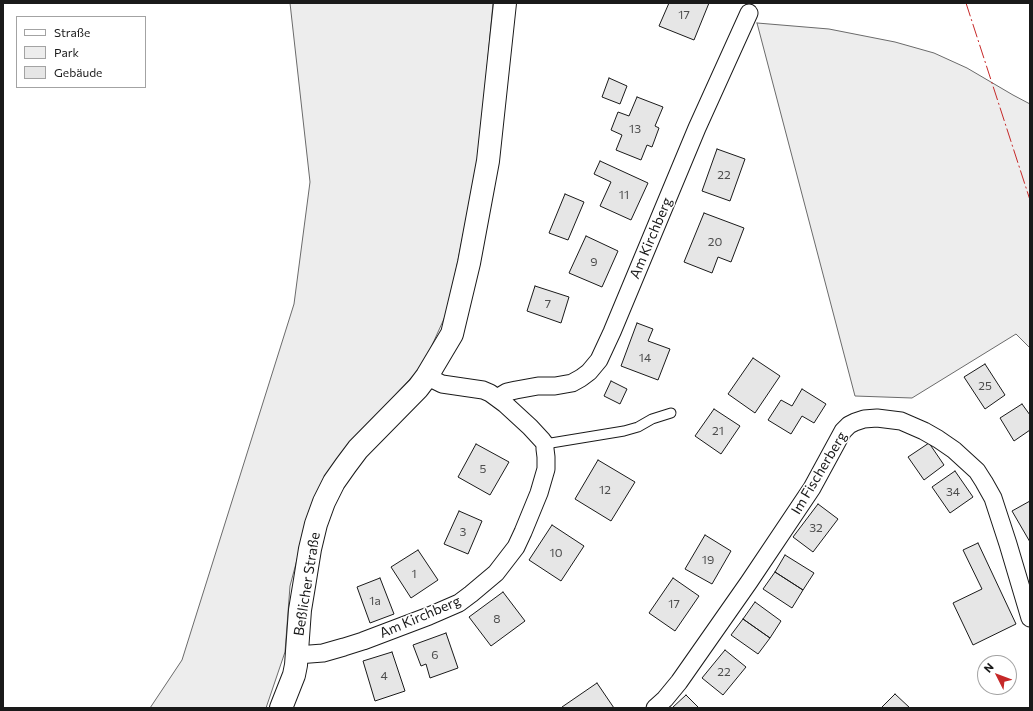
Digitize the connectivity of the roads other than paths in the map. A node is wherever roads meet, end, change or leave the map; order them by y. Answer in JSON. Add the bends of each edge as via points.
{"nodes":[{"id":1,"x":505,"y":3,"type":"edge"},
{"id":2,"x":749,"y":13,"type":"dead end"},
{"id":3,"x":427,"y":376,"type":"junction"},
{"id":4,"x":497,"y":398,"type":"junction"},
{"id":5,"x":671,"y":413,"type":"dead end"},
{"id":6,"x":545,"y":444,"type":"junction"},
{"id":7,"x":1030,"y":618,"type":"edge"},
{"id":8,"x":296,"y":655,"type":"junction"},
{"id":9,"x":281,"y":708,"type":"edge"},
{"id":10,"x":654,"y":708,"type":"edge"}],
"edges":[{"from":1,"to":3,"type":"main road","name":"Beßlicher Straße","via":[[488,161],[469,263],[452,334]]},
{"from":2,"to":4,"type":"street","name":"Am Kirchberg","via":[[697,128],[599,360],[589,372],[572,383],[516,390]]},
{"from":3,"to":4,"type":"street","via":[[442,384],[483,390]]},
{"from":3,"to":8,"type":"main road","name":"Beßlicher Straße","via":[[358,449],[334,482],[324,502],[310,549]]},
{"from":4,"to":6,"type":"street"},
{"from":5,"to":6,"type":"lane","via":[[624,431]]},
{"from":6,"to":8,"type":"street","name":"Am Kirchberg","via":[[546,469],[523,532],[508,558],[484,584],[459,603],[407,625],[323,653]]},
{"from":7,"to":10,"type":"street","name":"Im Fischerberg","via":[[992,498],[977,471],[954,450],[924,431],[906,423],[887,419],[864,419],[849,425],[843,431],[812,488],[749,582],[679,682]]},
{"from":8,"to":9,"type":"main road","name":"Beßlicher Straße","via":[[294,675]]}]}
